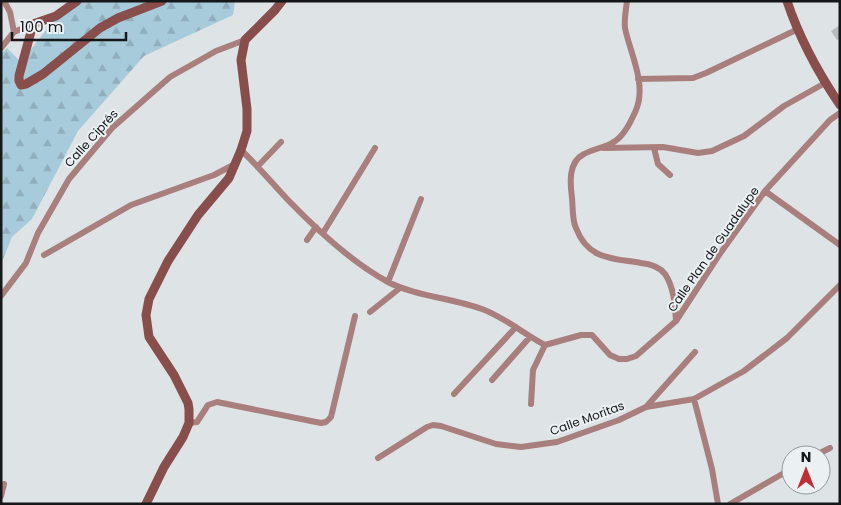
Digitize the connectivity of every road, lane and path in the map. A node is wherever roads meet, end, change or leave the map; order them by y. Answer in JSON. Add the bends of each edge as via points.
{"nodes":[{"id":1,"x":4,"y":1,"type":"edge"},
{"id":2,"x":77,"y":1,"type":"edge"},
{"id":3,"x":162,"y":1,"type":"edge"},
{"id":4,"x":282,"y":1,"type":"edge"},
{"id":5,"x":627,"y":1,"type":"edge"},
{"id":6,"x":787,"y":1,"type":"edge"},
{"id":7,"x":33,"y":24,"type":"junction"},
{"id":8,"x":796,"y":30,"type":"junction"},
{"id":9,"x":14,"y":32,"type":"junction"},
{"id":10,"x":245,"y":40,"type":"junction"},
{"id":11,"x":1,"y":48,"type":"edge"},
{"id":12,"x":638,"y":79,"type":"junction"},
{"id":13,"x":825,"y":83,"type":"junction"},
{"id":14,"x":840,"y":105,"type":"edge"},
{"id":15,"x":840,"y":113,"type":"edge"},
{"id":16,"x":281,"y":142,"type":"dead end"},
{"id":17,"x":375,"y":148,"type":"dead end"},
{"id":18,"x":601,"y":148,"type":"junction"},
{"id":19,"x":654,"y":148,"type":"junction"},
{"id":20,"x":241,"y":150,"type":"junction"},
{"id":21,"x":236,"y":163,"type":"junction"},
{"id":22,"x":258,"y":166,"type":"junction"},
{"id":23,"x":670,"y":175,"type":"dead end"},
{"id":24,"x":766,"y":191,"type":"junction"},
{"id":25,"x":421,"y":199,"type":"dead end"},
{"id":26,"x":316,"y":227,"type":"junction"},
{"id":27,"x":323,"y":233,"type":"junction"},
{"id":28,"x":307,"y":240,"type":"dead end"},
{"id":29,"x":840,"y":245,"type":"edge"},
{"id":30,"x":44,"y":255,"type":"dead end"},
{"id":31,"x":388,"y":282,"type":"junction"},
{"id":32,"x":840,"y":285,"type":"edge"},
{"id":33,"x":400,"y":288,"type":"junction"},
{"id":34,"x":1,"y":296,"type":"edge"},
{"id":35,"x":370,"y":312,"type":"dead end"},
{"id":36,"x":355,"y":316,"type":"dead end"},
{"id":37,"x":676,"y":321,"type":"junction"},
{"id":38,"x":516,"y":327,"type":"junction"},
{"id":39,"x":530,"y":337,"type":"junction"},
{"id":40,"x":545,"y":345,"type":"junction"},
{"id":41,"x":695,"y":352,"type":"dead end"},
{"id":42,"x":492,"y":380,"type":"dead end"},
{"id":43,"x":454,"y":394,"type":"dead end"},
{"id":44,"x":694,"y":400,"type":"junction"},
{"id":45,"x":531,"y":404,"type":"dead end"},
{"id":46,"x":646,"y":407,"type":"junction"},
{"id":47,"x":189,"y":423,"type":"junction"},
{"id":48,"x":378,"y":458,"type":"dead end"},
{"id":49,"x":781,"y":475,"type":"edge"},
{"id":50,"x":4,"y":484,"type":"dead end"},
{"id":51,"x":1,"y":496,"type":"edge"},
{"id":52,"x":146,"y":504,"type":"edge"},
{"id":53,"x":718,"y":504,"type":"edge"},
{"id":54,"x":730,"y":504,"type":"edge"}],
"edges":[{"from":1,"to":9,"type":"street"},
{"from":2,"to":7,"type":"main road","via":[[56,16]]},
{"from":3,"to":7,"type":"main road","via":[[100,28],[43,74],[22,85],[19,76]]},
{"from":4,"to":10,"type":"main road"},
{"from":5,"to":12,"type":"street","via":[[625,26]]},
{"from":6,"to":8,"type":"main road"},
{"from":7,"to":9,"type":"street"},
{"from":8,"to":12,"type":"street","via":[[693,78]]},
{"from":8,"to":13,"type":"main road"},
{"from":9,"to":11,"type":"street"},
{"from":10,"to":20,"type":"main road","via":[[241,60],[247,131]]},
{"from":10,"to":34,"type":"street","name":"Calle Ciprés","via":[[216,51],[170,77],[112,128],[69,179],[38,232],[26,263]]},
{"from":12,"to":18,"type":"street","via":[[637,108],[627,128],[613,142]]},
{"from":13,"to":14,"type":"main road"},
{"from":13,"to":19,"type":"street","via":[[784,106],[744,136],[712,150],[693,153],[668,147]]},
{"from":15,"to":24,"type":"street","name":"Calle Plan de Guadalupe"},
{"from":16,"to":22,"type":"street"},
{"from":17,"to":27,"type":"street"},
{"from":18,"to":19,"type":"street"},
{"from":18,"to":37,"type":"street","via":[[582,154],[572,168],[570,187],[575,227],[591,252],[652,265],[664,273],[670,285]]},
{"from":19,"to":23,"type":"street","via":[[658,164]]},
{"from":20,"to":21,"type":"main road"},
{"from":20,"to":22,"type":"street"},
{"from":21,"to":30,"type":"street","via":[[214,175],[131,205]]},
{"from":21,"to":47,"type":"main road","via":[[229,178],[198,215],[168,261],[149,299],[146,315],[150,337],[188,403]]},
{"from":22,"to":26,"type":"street"},
{"from":24,"to":29,"type":"street"},
{"from":24,"to":37,"type":"street","name":"Calle Plan de Guadalupe"},
{"from":25,"to":31,"type":"street"},
{"from":26,"to":27,"type":"street"},
{"from":26,"to":28,"type":"street"},
{"from":27,"to":31,"type":"street"},
{"from":31,"to":33,"type":"street"},
{"from":32,"to":44,"type":"street","via":[[787,338],[744,371]]},
{"from":33,"to":35,"type":"street"},
{"from":33,"to":38,"type":"street","via":[[485,310]]},
{"from":36,"to":47,"type":"street","via":[[329,420],[321,423],[217,402],[208,405],[197,422]]},
{"from":37,"to":40,"type":"street","name":"Calle Plan de Guadalupe","via":[[627,360],[610,355],[592,335],[587,334]]},
{"from":38,"to":39,"type":"street"},
{"from":38,"to":43,"type":"street"},
{"from":39,"to":40,"type":"street"},
{"from":39,"to":42,"type":"street"},
{"from":40,"to":45,"type":"street","via":[[533,370]]},
{"from":41,"to":46,"type":"street"},
{"from":44,"to":46,"type":"street","name":"Calle Moritas"},
{"from":44,"to":53,"type":"street"},
{"from":46,"to":48,"type":"street","name":"Calle Moritas","via":[[557,442],[521,447],[496,444],[433,425]]},
{"from":47,"to":52,"type":"main road"},
{"from":49,"to":54,"type":"street"},
{"from":50,"to":51,"type":"street"}]}
